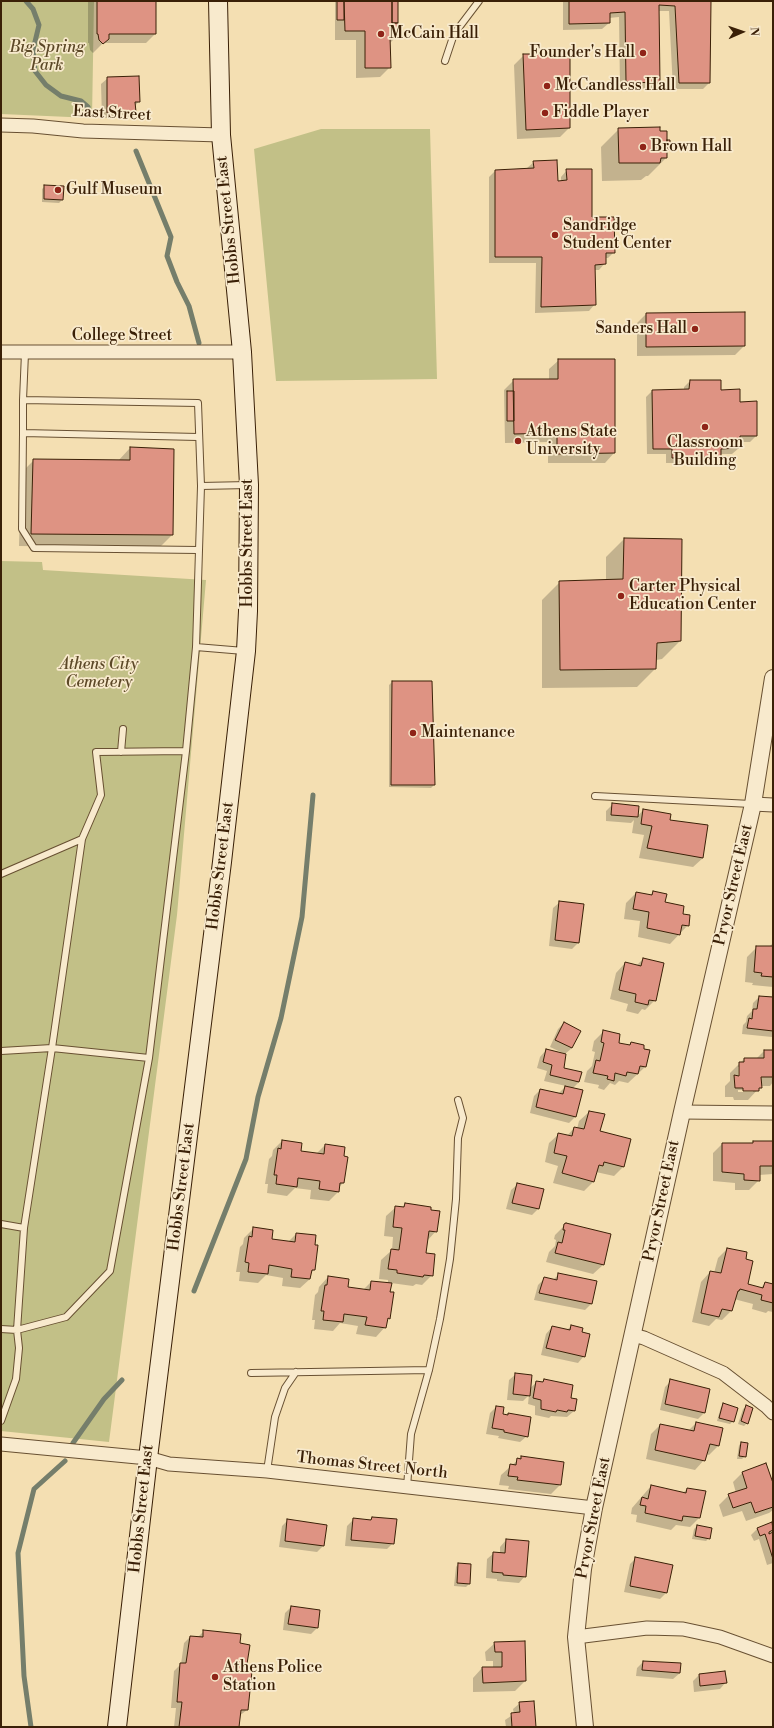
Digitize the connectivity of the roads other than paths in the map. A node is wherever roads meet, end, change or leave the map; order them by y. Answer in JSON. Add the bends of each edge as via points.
{"nodes":[{"id":1,"x":218,"y":1,"type":"edge"},
{"id":2,"x":479,"y":1,"type":"edge"},
{"id":3,"x":445,"y":61,"type":"dead end"},
{"id":4,"x":1,"y":125,"type":"edge"},
{"id":5,"x":221,"y":135,"type":"junction"},
{"id":6,"x":1,"y":352,"type":"edge"},
{"id":7,"x":242,"y":352,"type":"junction"},
{"id":8,"x":25,"y":353,"type":"junction"},
{"id":9,"x":23,"y":400,"type":"junction"},
{"id":10,"x":23,"y":433,"type":"junction"},
{"id":11,"x":198,"y":437,"type":"junction"},
{"id":12,"x":250,"y":485,"type":"junction"},
{"id":13,"x":201,"y":486,"type":"junction"},
{"id":14,"x":198,"y":550,"type":"junction"},
{"id":15,"x":196,"y":647,"type":"junction"},
{"id":16,"x":246,"y":651,"type":"junction"},
{"id":17,"x":773,"y":678,"type":"edge"},
{"id":18,"x":123,"y":729,"type":"dead end"},
{"id":19,"x":186,"y":751,"type":"junction"},
{"id":20,"x":121,"y":752,"type":"junction"},
{"id":21,"x":595,"y":796,"type":"dead end"},
{"id":22,"x":753,"y":804,"type":"junction"},
{"id":23,"x":773,"y":805,"type":"edge"},
{"id":24,"x":82,"y":839,"type":"junction"},
{"id":25,"x":1,"y":874,"type":"edge"},
{"id":26,"x":52,"y":1048,"type":"junction"},
{"id":27,"x":1,"y":1051,"type":"edge"},
{"id":28,"x":149,"y":1058,"type":"junction"},
{"id":29,"x":458,"y":1100,"type":"dead end"},
{"id":30,"x":682,"y":1112,"type":"junction"},
{"id":31,"x":773,"y":1113,"type":"edge"},
{"id":32,"x":1,"y":1224,"type":"edge"},
{"id":33,"x":24,"y":1228,"type":"junction"},
{"id":34,"x":1,"y":1329,"type":"edge"},
{"id":35,"x":16,"y":1330,"type":"junction"},
{"id":36,"x":633,"y":1335,"type":"junction"},
{"id":37,"x":429,"y":1370,"type":"junction"},
{"id":38,"x":296,"y":1372,"type":"junction"},
{"id":39,"x":251,"y":1373,"type":"dead end"},
{"id":40,"x":773,"y":1413,"type":"edge"},
{"id":41,"x":1,"y":1421,"type":"edge"},
{"id":42,"x":1,"y":1444,"type":"edge"},
{"id":43,"x":148,"y":1458,"type":"junction"},
{"id":44,"x":266,"y":1471,"type":"junction"},
{"id":45,"x":407,"y":1487,"type":"junction"},
{"id":46,"x":594,"y":1508,"type":"junction"},
{"id":47,"x":576,"y":1637,"type":"junction"},
{"id":48,"x":773,"y":1656,"type":"edge"},
{"id":49,"x":117,"y":1727,"type":"edge"},
{"id":50,"x":585,"y":1727,"type":"edge"}],
"edges":[{"from":1,"to":5,"type":"main road","name":"Hobbs Street East"},
{"from":2,"to":3,"type":"lane","via":[[454,34]]},
{"from":4,"to":5,"type":"street","name":"East Street","via":[[83,131]]},
{"from":5,"to":7,"type":"main road","name":"Hobbs Street East"},
{"from":6,"to":8,"type":"street","name":"College Street"},
{"from":7,"to":8,"type":"street","name":"College Street"},
{"from":7,"to":12,"type":"main road","name":"Hobbs Street East"},
{"from":8,"to":9,"type":"lane"},
{"from":9,"to":10,"type":"lane"},
{"from":9,"to":11,"type":"lane","via":[[198,403]]},
{"from":10,"to":11,"type":"lane"},
{"from":10,"to":14,"type":"lane","via":[[22,528],[34,548]]},
{"from":11,"to":13,"type":"lane"},
{"from":12,"to":13,"type":"lane"},
{"from":12,"to":16,"type":"main road","name":"Hobbs Street East"},
{"from":13,"to":14,"type":"lane"},
{"from":14,"to":15,"type":"lane"},
{"from":15,"to":16,"type":"lane"},
{"from":15,"to":19,"type":"lane"},
{"from":16,"to":43,"type":"main road","name":"Hobbs Street East"},
{"from":17,"to":22,"type":"street","name":"Pryor Street East"},
{"from":18,"to":20,"type":"lane"},
{"from":19,"to":20,"type":"lane"},
{"from":19,"to":28,"type":"lane"},
{"from":20,"to":24,"type":"lane","via":[[96,752],[101,795]]},
{"from":21,"to":22,"type":"lane"},
{"from":22,"to":23,"type":"street"},
{"from":22,"to":30,"type":"street","name":"Pryor Street East"},
{"from":24,"to":25,"type":"lane"},
{"from":24,"to":26,"type":"lane"},
{"from":26,"to":27,"type":"lane"},
{"from":26,"to":28,"type":"lane"},
{"from":26,"to":33,"type":"lane"},
{"from":28,"to":35,"type":"lane","via":[[110,1271],[66,1317]]},
{"from":29,"to":37,"type":"lane","via":[[463,1118],[458,1138],[456,1199],[450,1259]]},
{"from":30,"to":31,"type":"street"},
{"from":30,"to":36,"type":"street","name":"Pryor Street East"},
{"from":32,"to":33,"type":"lane"},
{"from":33,"to":35,"type":"lane"},
{"from":34,"to":35,"type":"lane"},
{"from":35,"to":41,"type":"lane","via":[[19,1348],[16,1379]]},
{"from":36,"to":40,"type":"street","via":[[723,1373]]},
{"from":36,"to":46,"type":"street","name":"Pryor Street East"},
{"from":37,"to":38,"type":"lane"},
{"from":37,"to":45,"type":"lane","via":[[411,1434]]},
{"from":38,"to":39,"type":"lane"},
{"from":38,"to":44,"type":"lane","via":[[284,1388],[275,1417]]},
{"from":42,"to":43,"type":"street","name":"Thomas Street North"},
{"from":43,"to":44,"type":"street","name":"Thomas Street North","via":[[168,1464]]},
{"from":43,"to":49,"type":"main road","name":"Hobbs Street East"},
{"from":44,"to":45,"type":"street","name":"Thomas Street North"},
{"from":45,"to":46,"type":"street","name":"Thomas Street North"},
{"from":46,"to":47,"type":"street","name":"Pryor Street East","via":[[583,1570]]},
{"from":47,"to":48,"type":"street","via":[[647,1628],[684,1629],[720,1637]]},
{"from":47,"to":50,"type":"street","name":"Pryor Street East"}]}
